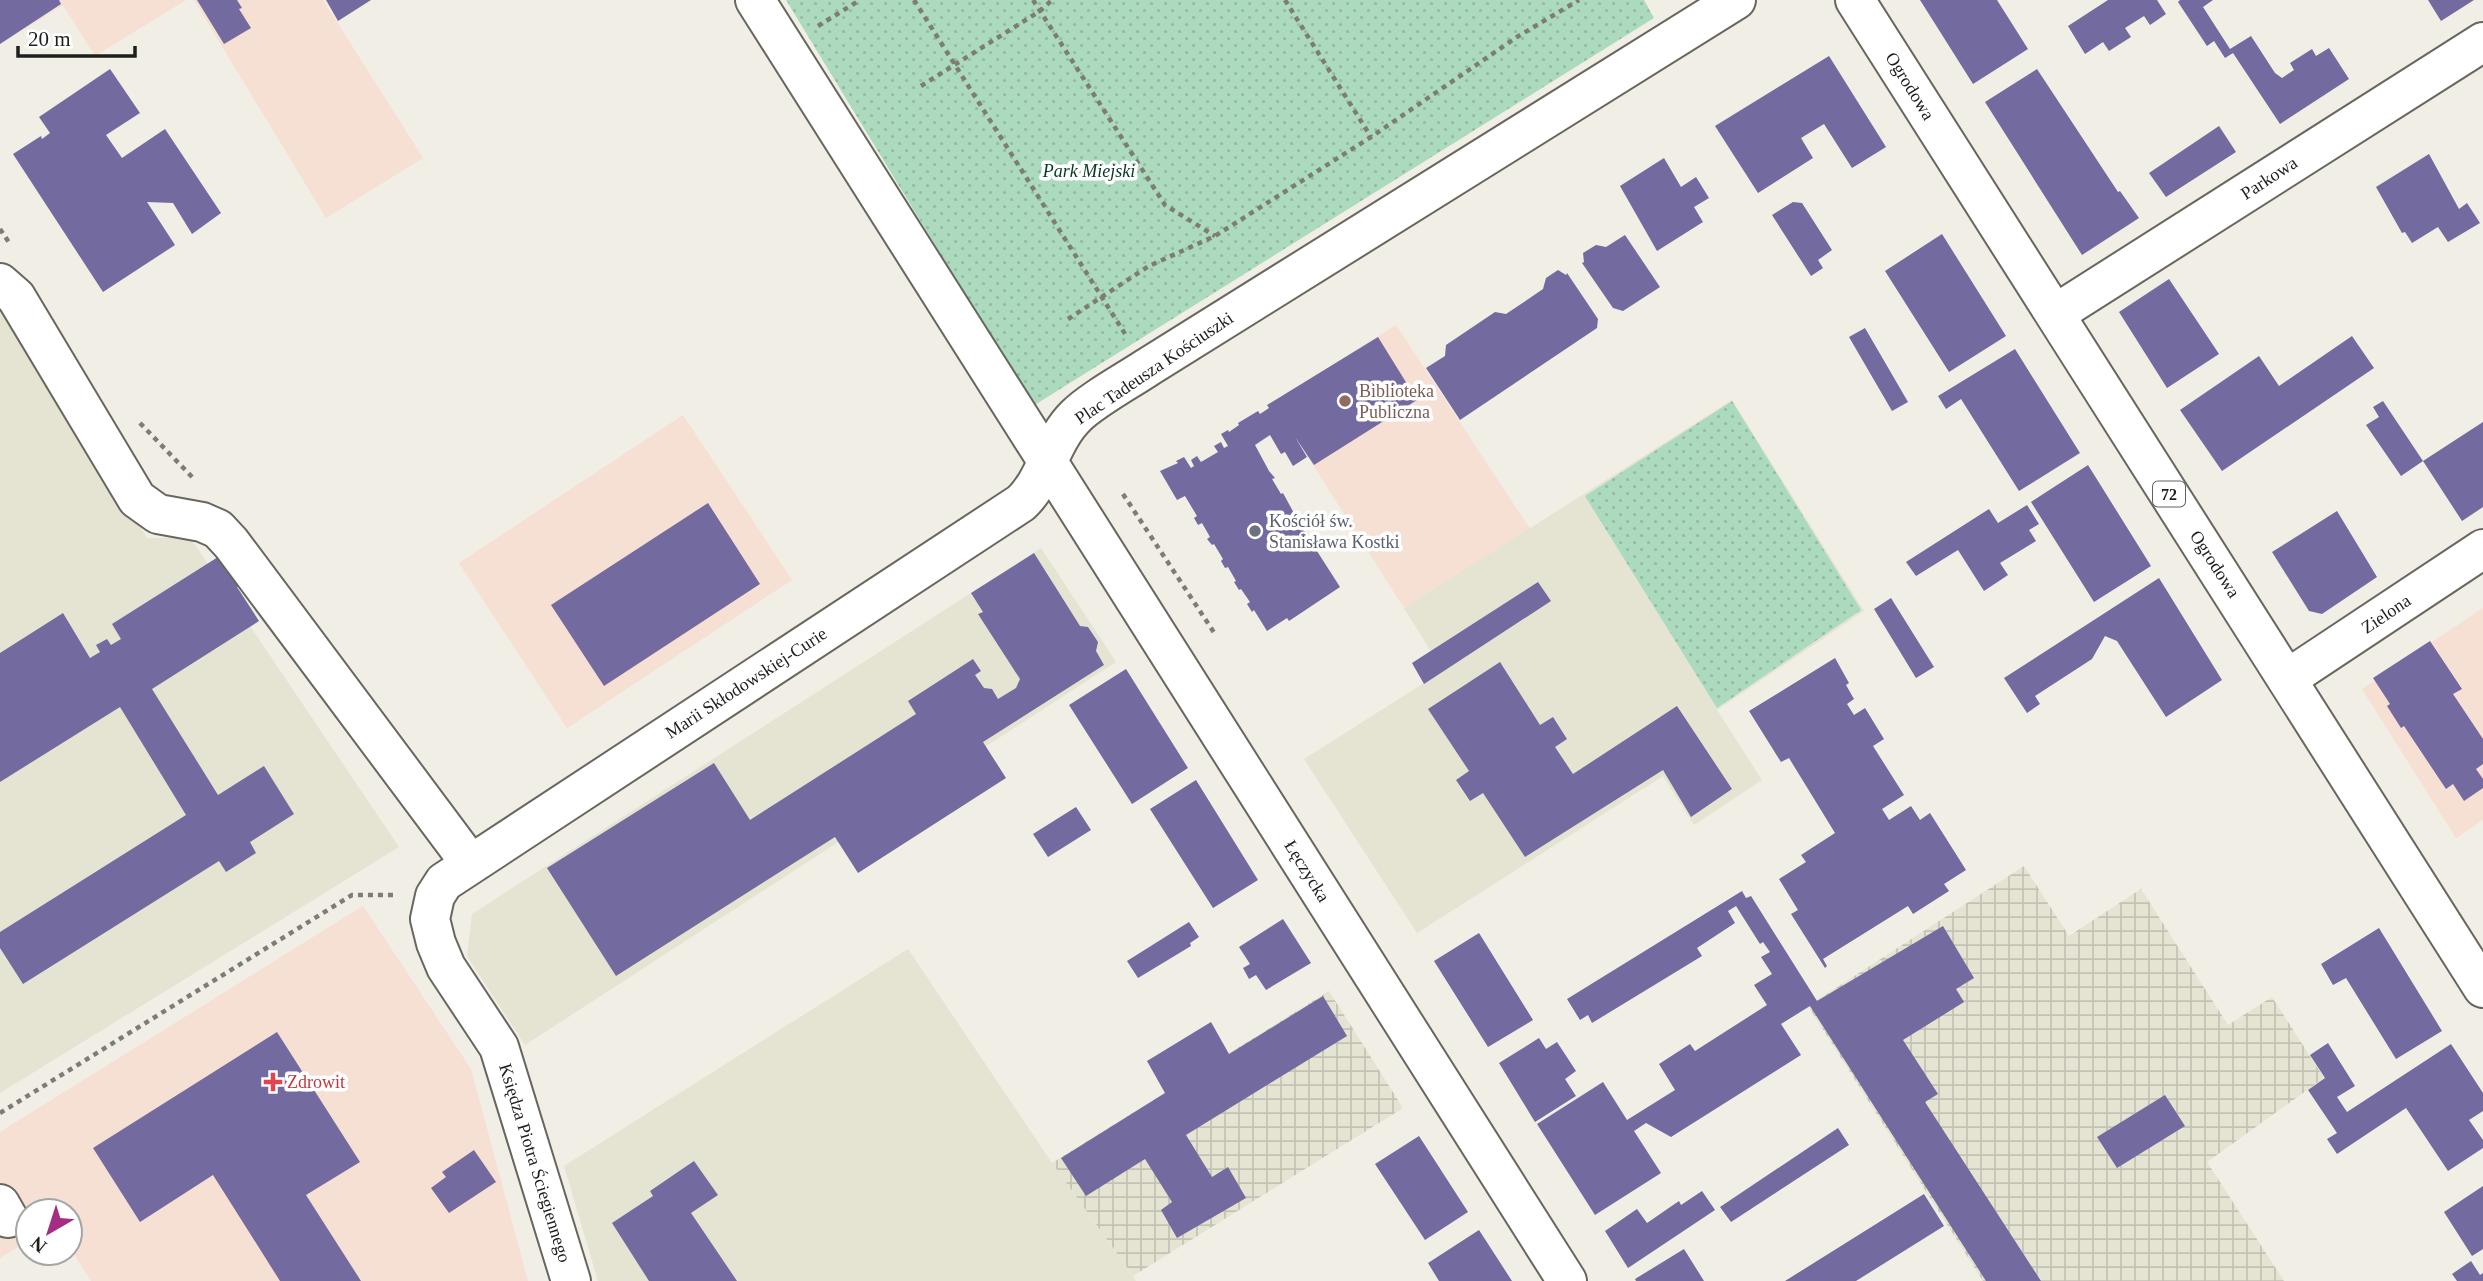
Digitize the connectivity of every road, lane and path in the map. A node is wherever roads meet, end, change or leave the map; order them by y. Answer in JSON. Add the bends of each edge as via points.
{"nodes":[{"id":1,"x":755,"y":0,"type":"edge"},
{"id":2,"x":860,"y":0,"type":"edge"},
{"id":3,"x":914,"y":0,"type":"edge"},
{"id":4,"x":1033,"y":0,"type":"edge"},
{"id":5,"x":1052,"y":0,"type":"edge"},
{"id":6,"x":1285,"y":0,"type":"edge"},
{"id":7,"x":1579,"y":0,"type":"edge"},
{"id":8,"x":1736,"y":0,"type":"edge"},
{"id":9,"x":1855,"y":0,"type":"edge"},
{"id":10,"x":1040,"y":11,"type":"junction"},
{"id":11,"x":2483,"y":42,"type":"edge"},
{"id":12,"x":785,"y":48,"type":"junction"},
{"id":13,"x":955,"y":65,"type":"junction"},
{"id":14,"x":922,"y":86,"type":"dead end"},
{"id":15,"x":1371,"y":137,"type":"junction"},
{"id":16,"x":1215,"y":236,"type":"junction"},
{"id":17,"x":0,"y":283,"type":"edge"},
{"id":18,"x":1101,"y":298,"type":"junction"},
{"id":19,"x":2055,"y":314,"type":"junction"},
{"id":20,"x":1068,"y":319,"type":"dead end"},
{"id":21,"x":1132,"y":345,"type":"dead end"},
{"id":22,"x":1047,"y":460,"type":"junction"},
{"id":23,"x":1123,"y":494,"type":"dead end"},
{"id":24,"x":2483,"y":549,"type":"edge"},
{"id":25,"x":1215,"y":634,"type":"dead end"},
{"id":26,"x":2287,"y":678,"type":"junction"},
{"id":27,"x":470,"y":863,"type":"junction"},
{"id":28,"x":435,"y":896,"type":"junction"},
{"id":29,"x":2483,"y":988,"type":"edge"},
{"id":30,"x":0,"y":1113,"type":"edge"},
{"id":31,"x":571,"y":1281,"type":"edge"},
{"id":32,"x":1567,"y":1281,"type":"edge"}],
"edges":[{"from":1,"to":12,"type":"street"},
{"from":2,"to":12,"type":"path"},
{"from":3,"to":13,"type":"path"},
{"from":4,"to":10,"type":"path"},
{"from":5,"to":10,"type":"path"},
{"from":6,"to":15,"type":"path"},
{"from":7,"to":15,"type":"path"},
{"from":8,"to":22,"type":"street","name":"Plac Tadeusza Kościuszki","via":[[1148,367],[1076,416]]},
{"from":9,"to":19,"type":"street","name":"Ogrodowa","number":"72"},
{"from":10,"to":13,"type":"path"},
{"from":10,"to":16,"type":"path","via":[[1165,205]]},
{"from":11,"to":19,"type":"street","name":"Parkowa"},
{"from":12,"to":22,"type":"street"},
{"from":13,"to":14,"type":"path"},
{"from":13,"to":18,"type":"path"},
{"from":15,"to":16,"type":"path"},
{"from":16,"to":18,"type":"path","via":[[1149,266]]},
{"from":17,"to":27,"type":"street","via":[[16,297],[136,499],[158,514],[218,529],[231,543]]},
{"from":18,"to":20,"type":"path"},
{"from":18,"to":21,"type":"path"},
{"from":19,"to":26,"type":"street","name":"Ogrodowa","number":"72"},
{"from":22,"to":27,"type":"street","name":"Marii Skłodowskiej-Curie","via":[[1032,494],[1021,503]]},
{"from":22,"to":32,"type":"street","name":"Łęczycka"},
{"from":23,"to":25,"type":"path"},
{"from":24,"to":26,"type":"street","name":"Zielona"},
{"from":26,"to":29,"type":"street","name":"Ogrodowa","number":"72"},
{"from":27,"to":28,"type":"street","name":"Marii Skłodowskiej-Curie","via":[[444,882]]},
{"from":28,"to":30,"type":"path","via":[[352,895]]},
{"from":28,"to":31,"type":"street","name":"Księdza Piotra Ściegiennego","via":[[430,919],[436,943],[446,967],[499,1047]]}]}
